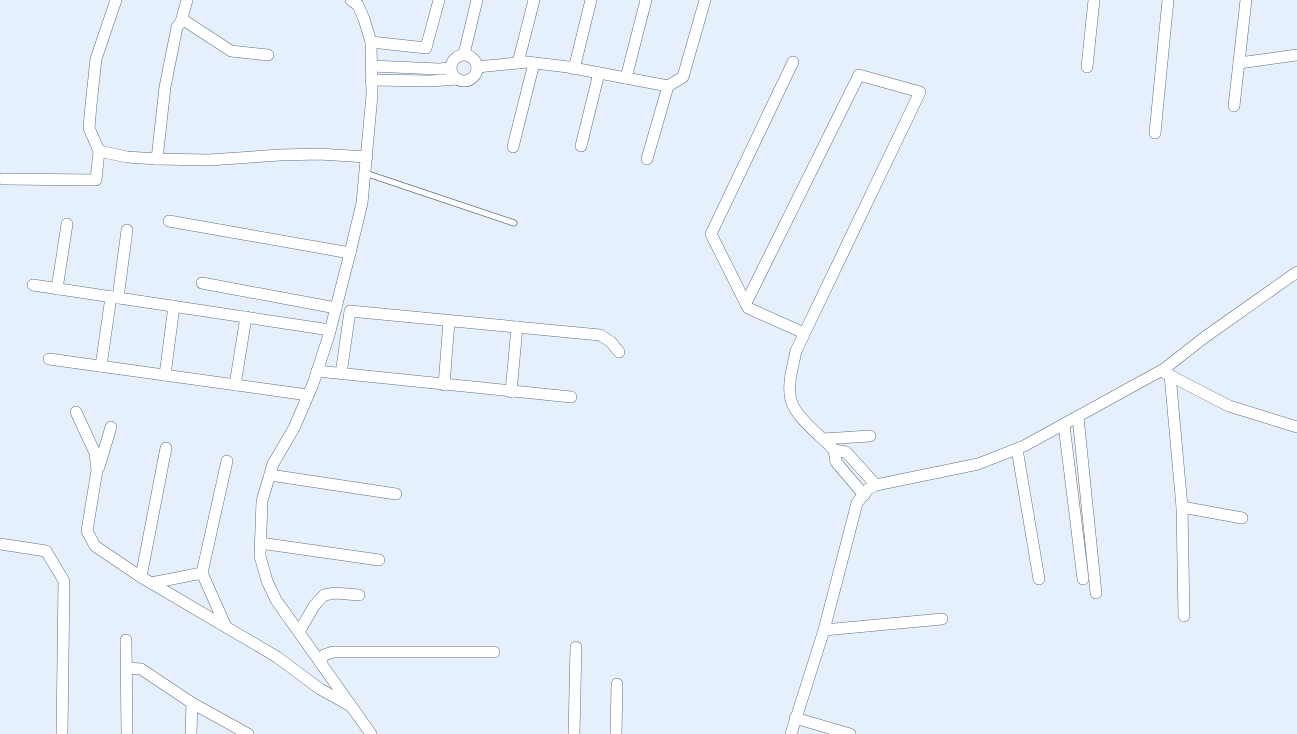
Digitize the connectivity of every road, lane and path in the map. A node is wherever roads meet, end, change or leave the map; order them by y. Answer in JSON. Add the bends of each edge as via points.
{"nodes":[{"id":1,"x":116,"y":0,"type":"edge"},
{"id":2,"x":187,"y":0,"type":"edge"},
{"id":3,"x":351,"y":0,"type":"edge"},
{"id":4,"x":439,"y":0,"type":"edge"},
{"id":5,"x":477,"y":0,"type":"edge"},
{"id":6,"x":534,"y":0,"type":"edge"},
{"id":7,"x":591,"y":0,"type":"edge"},
{"id":8,"x":646,"y":0,"type":"edge"},
{"id":9,"x":705,"y":0,"type":"edge"},
{"id":10,"x":1094,"y":0,"type":"edge"},
{"id":11,"x":1168,"y":0,"type":"edge"},
{"id":12,"x":1246,"y":0,"type":"edge"},
{"id":13,"x":182,"y":19,"type":"junction"},
{"id":14,"x":371,"y":42,"type":"junction"},
{"id":15,"x":464,"y":54,"type":"junction"},
{"id":16,"x":268,"y":55,"type":"dead end"},
{"id":17,"x":1297,"y":55,"type":"edge"},
{"id":18,"x":793,"y":62,"type":"dead end"},
{"id":19,"x":518,"y":63,"type":"junction"},
{"id":20,"x":534,"y":63,"type":"junction"},
{"id":21,"x":1239,"y":63,"type":"junction"},
{"id":22,"x":371,"y":66,"type":"junction"},
{"id":23,"x":477,"y":66,"type":"junction"},
{"id":24,"x":1086,"y":67,"type":"dead end"},
{"id":25,"x":450,"y":68,"type":"junction"},
{"id":26,"x":574,"y":69,"type":"junction"},
{"id":27,"x":599,"y":73,"type":"junction"},
{"id":28,"x":626,"y":78,"type":"junction"},
{"id":29,"x":457,"y":79,"type":"junction"},
{"id":30,"x":371,"y":80,"type":"junction"},
{"id":31,"x":668,"y":86,"type":"junction"},
{"id":32,"x":1234,"y":106,"type":"dead end"},
{"id":33,"x":1155,"y":133,"type":"dead end"},
{"id":34,"x":581,"y":146,"type":"dead end"},
{"id":35,"x":513,"y":147,"type":"dead end"},
{"id":36,"x":99,"y":151,"type":"junction"},
{"id":37,"x":367,"y":157,"type":"junction"},
{"id":38,"x":157,"y":159,"type":"junction"},
{"id":39,"x":647,"y":159,"type":"dead end"},
{"id":40,"x":365,"y":173,"type":"junction"},
{"id":41,"x":3,"y":179,"type":"dead end"},
{"id":42,"x":169,"y":221,"type":"dead end"},
{"id":43,"x":514,"y":223,"type":"dead end"},
{"id":44,"x":67,"y":224,"type":"dead end"},
{"id":45,"x":127,"y":230,"type":"dead end"},
{"id":46,"x":350,"y":253,"type":"junction"},
{"id":47,"x":1297,"y":272,"type":"edge"},
{"id":48,"x":202,"y":283,"type":"dead end"},
{"id":49,"x":32,"y":285,"type":"dead end"},
{"id":50,"x":57,"y":289,"type":"junction"},
{"id":51,"x":114,"y":297,"type":"junction"},
{"id":52,"x":746,"y":303,"type":"junction"},
{"id":53,"x":174,"y":306,"type":"junction"},
{"id":54,"x":336,"y":308,"type":"junction"},
{"id":55,"x":246,"y":317,"type":"junction"},
{"id":56,"x":449,"y":321,"type":"junction"},
{"id":57,"x":517,"y":326,"type":"junction"},
{"id":58,"x":330,"y":330,"type":"junction"},
{"id":59,"x":804,"y":333,"type":"junction"},
{"id":60,"x":619,"y":352,"type":"dead end"},
{"id":61,"x":48,"y":358,"type":"dead end"},
{"id":62,"x":101,"y":366,"type":"junction"},
{"id":63,"x":317,"y":372,"type":"junction"},
{"id":64,"x":1166,"y":373,"type":"junction"},
{"id":65,"x":341,"y":374,"type":"junction"},
{"id":66,"x":165,"y":375,"type":"junction"},
{"id":67,"x":234,"y":385,"type":"junction"},
{"id":68,"x":444,"y":385,"type":"junction"},
{"id":69,"x":511,"y":392,"type":"junction"},
{"id":70,"x":308,"y":395,"type":"junction"},
{"id":71,"x":571,"y":397,"type":"dead end"},
{"id":72,"x":76,"y":412,"type":"dead end"},
{"id":73,"x":1078,"y":417,"type":"junction"},
{"id":74,"x":1064,"y":425,"type":"junction"},
{"id":75,"x":111,"y":427,"type":"dead end"},
{"id":76,"x":1297,"y":427,"type":"edge"},
{"id":77,"x":870,"y":436,"type":"dead end"},
{"id":78,"x":823,"y":439,"type":"junction"},
{"id":79,"x":166,"y":448,"type":"dead end"},
{"id":80,"x":1017,"y":449,"type":"junction"},
{"id":81,"x":834,"y":450,"type":"junction"},
{"id":82,"x":227,"y":461,"type":"dead end"},
{"id":83,"x":270,"y":474,"type":"junction"},
{"id":84,"x":96,"y":475,"type":"junction"},
{"id":85,"x":876,"y":485,"type":"junction"},
{"id":86,"x":396,"y":494,"type":"dead end"},
{"id":87,"x":864,"y":495,"type":"junction"},
{"id":88,"x":1182,"y":507,"type":"junction"},
{"id":89,"x":1242,"y":518,"type":"dead end"},
{"id":90,"x":260,"y":543,"type":"junction"},
{"id":91,"x":0,"y":544,"type":"edge"},
{"id":92,"x":380,"y":560,"type":"dead end"},
{"id":93,"x":202,"y":573,"type":"junction"},
{"id":94,"x":1039,"y":579,"type":"dead end"},
{"id":95,"x":1083,"y":579,"type":"dead end"},
{"id":96,"x":146,"y":580,"type":"junction"},
{"id":97,"x":359,"y":594,"type":"dead end"},
{"id":98,"x":1096,"y":594,"type":"dead end"},
{"id":99,"x":1184,"y":616,"type":"dead end"},
{"id":100,"x":942,"y":619,"type":"dead end"},
{"id":101,"x":226,"y":627,"type":"junction"},
{"id":102,"x":824,"y":630,"type":"junction"},
{"id":103,"x":299,"y":632,"type":"junction"},
{"id":104,"x":126,"y":640,"type":"dead end"},
{"id":105,"x":576,"y":647,"type":"dead end"},
{"id":106,"x":494,"y":652,"type":"dead end"},
{"id":107,"x":320,"y":662,"type":"junction"},
{"id":108,"x":127,"y":668,"type":"junction"},
{"id":109,"x":617,"y":684,"type":"dead end"},
{"id":110,"x":192,"y":703,"type":"junction"},
{"id":111,"x":351,"y":706,"type":"junction"},
{"id":112,"x":795,"y":718,"type":"junction"},
{"id":113,"x":62,"y":734,"type":"edge"},
{"id":114,"x":127,"y":734,"type":"edge"},
{"id":115,"x":191,"y":734,"type":"edge"},
{"id":116,"x":248,"y":734,"type":"edge"},
{"id":117,"x":371,"y":734,"type":"edge"},
{"id":118,"x":574,"y":734,"type":"edge"},
{"id":119,"x":616,"y":734,"type":"edge"},
{"id":120,"x":791,"y":734,"type":"edge"},
{"id":121,"x":850,"y":734,"type":"edge"}],
"edges":[{"from":1,"to":36,"type":"street","via":[[96,59],[90,105],[89,128]]},
{"from":2,"to":13,"type":"street"},
{"from":3,"to":14,"type":"street","via":[[358,5]]},
{"from":4,"to":14,"type":"street","via":[[426,48]]},
{"from":5,"to":15,"type":"street"},
{"from":6,"to":19,"type":"street"},
{"from":7,"to":26,"type":"street"},
{"from":8,"to":28,"type":"street"},
{"from":9,"to":31,"type":"street","via":[[683,77]]},
{"from":10,"to":24,"type":"street"},
{"from":11,"to":33,"type":"street"},
{"from":12,"to":21,"type":"street"},
{"from":13,"to":16,"type":"street","via":[[231,51]]},
{"from":13,"to":38,"type":"street","via":[[177,27],[165,87]]},
{"from":14,"to":22,"type":"street"},
{"from":15,"to":23,"type":"street","via":[[472,57]]},
{"from":15,"to":25,"type":"street","via":[[453,60]]},
{"from":17,"to":21,"type":"street"},
{"from":18,"to":52,"type":"street","via":[[711,234]]},
{"from":19,"to":20,"type":"street"},
{"from":19,"to":23,"type":"street"},
{"from":20,"to":26,"type":"street"},
{"from":20,"to":35,"type":"street"},
{"from":21,"to":32,"type":"street"},
{"from":22,"to":25,"type":"street","via":[[439,70]]},
{"from":22,"to":30,"type":"street"},
{"from":23,"to":29,"type":"street","via":[[476,73],[470,80]]},
{"from":25,"to":29,"type":"street"},
{"from":26,"to":27,"type":"street"},
{"from":27,"to":28,"type":"street"},
{"from":27,"to":34,"type":"street"},
{"from":28,"to":31,"type":"street"},
{"from":29,"to":30,"type":"street"},
{"from":30,"to":37,"type":"street"},
{"from":31,"to":39,"type":"street"},
{"from":36,"to":38,"type":"street","via":[[126,157]]},
{"from":36,"to":41,"type":"street","via":[[96,180]]},
{"from":37,"to":38,"type":"street","via":[[319,154],[209,160]]},
{"from":37,"to":40,"type":"street"},
{"from":40,"to":43,"type":"lane"},
{"from":40,"to":46,"type":"street","via":[[362,203]]},
{"from":42,"to":46,"type":"street"},
{"from":44,"to":50,"type":"street"},
{"from":45,"to":51,"type":"street"},
{"from":46,"to":54,"type":"street"},
{"from":47,"to":64,"type":"street","via":[[1205,337]]},
{"from":48,"to":54,"type":"street"},
{"from":49,"to":50,"type":"street"},
{"from":50,"to":51,"type":"street"},
{"from":51,"to":53,"type":"street"},
{"from":51,"to":62,"type":"street"},
{"from":52,"to":59,"type":"street","via":[[748,308]]},
{"from":52,"to":59,"type":"street","via":[[859,75],[920,92]]},
{"from":53,"to":55,"type":"street"},
{"from":53,"to":66,"type":"street"},
{"from":54,"to":58,"type":"street"},
{"from":55,"to":58,"type":"street"},
{"from":55,"to":67,"type":"street"},
{"from":56,"to":57,"type":"street"},
{"from":56,"to":65,"type":"street","via":[[350,311]]},
{"from":56,"to":68,"type":"street"},
{"from":57,"to":60,"type":"street","via":[[600,335],[611,342]]},
{"from":57,"to":69,"type":"street"},
{"from":58,"to":63,"type":"street"},
{"from":59,"to":78,"type":"street","via":[[796,351],[790,382],[791,400],[796,411]]},
{"from":61,"to":62,"type":"street"},
{"from":62,"to":66,"type":"street"},
{"from":63,"to":65,"type":"street"},
{"from":63,"to":70,"type":"street"},
{"from":64,"to":73,"type":"street"},
{"from":64,"to":76,"type":"street","via":[[1229,406]]},
{"from":64,"to":88,"type":"street"},
{"from":65,"to":68,"type":"street"},
{"from":66,"to":67,"type":"street"},
{"from":67,"to":70,"type":"street"},
{"from":68,"to":69,"type":"street"},
{"from":69,"to":71,"type":"street"},
{"from":70,"to":83,"type":"street"},
{"from":72,"to":84,"type":"street","via":[[95,453]]},
{"from":73,"to":74,"type":"street"},
{"from":73,"to":98,"type":"street"},
{"from":74,"to":80,"type":"street"},
{"from":74,"to":95,"type":"street"},
{"from":75,"to":84,"type":"street"},
{"from":77,"to":78,"type":"street"},
{"from":78,"to":81,"type":"street"},
{"from":79,"to":96,"type":"street"},
{"from":80,"to":85,"type":"street","via":[[978,464]]},
{"from":80,"to":94,"type":"street"},
{"from":81,"to":85,"type":"street","via":[[846,452]]},
{"from":81,"to":87,"type":"street","via":[[836,462]]},
{"from":82,"to":93,"type":"street"},
{"from":83,"to":86,"type":"street"},
{"from":83,"to":90,"type":"street","via":[[262,501]]},
{"from":84,"to":96,"type":"street","via":[[87,531],[101,551]]},
{"from":85,"to":87,"type":"street","via":[[868,489]]},
{"from":87,"to":102,"type":"street","via":[[857,503]]},
{"from":88,"to":89,"type":"street"},
{"from":88,"to":99,"type":"street"},
{"from":90,"to":92,"type":"street"},
{"from":90,"to":103,"type":"street","via":[[260,556],[276,600]]},
{"from":91,"to":113,"type":"street","via":[[46,551],[64,581]]},
{"from":93,"to":96,"type":"street"},
{"from":93,"to":101,"type":"street"},
{"from":96,"to":101,"type":"street"},
{"from":97,"to":103,"type":"street","via":[[324,595],[314,606]]},
{"from":100,"to":102,"type":"street"},
{"from":101,"to":111,"type":"street","via":[[277,657],[320,689]]},
{"from":102,"to":112,"type":"street"},
{"from":103,"to":107,"type":"street"},
{"from":104,"to":108,"type":"street"},
{"from":105,"to":118,"type":"street"},
{"from":106,"to":107,"type":"street","via":[[333,652],[324,655]]},
{"from":107,"to":111,"type":"street"},
{"from":108,"to":110,"type":"street","via":[[142,669]]},
{"from":108,"to":114,"type":"street"},
{"from":109,"to":119,"type":"street"},
{"from":110,"to":115,"type":"street"},
{"from":110,"to":116,"type":"street"},
{"from":111,"to":117,"type":"street"},
{"from":112,"to":120,"type":"street"},
{"from":112,"to":121,"type":"street"}]}
